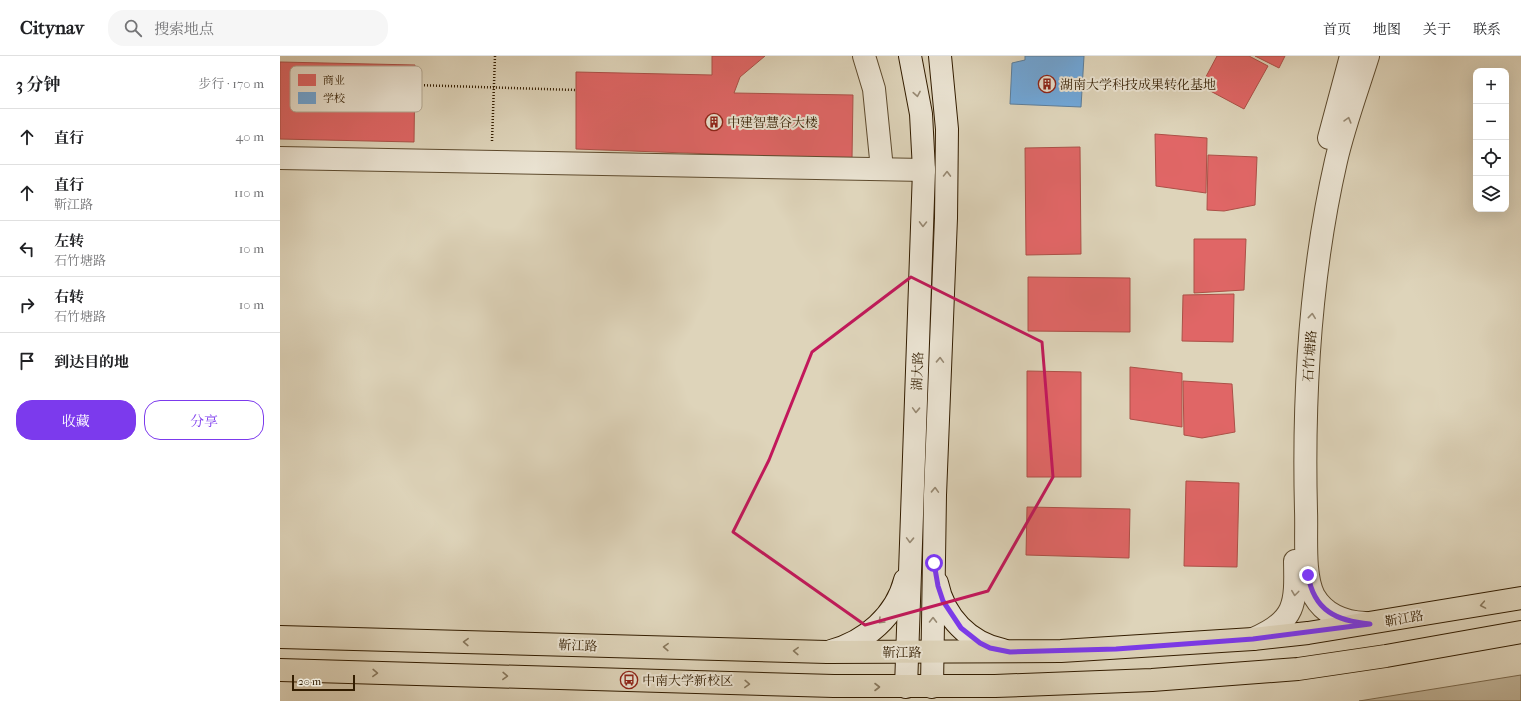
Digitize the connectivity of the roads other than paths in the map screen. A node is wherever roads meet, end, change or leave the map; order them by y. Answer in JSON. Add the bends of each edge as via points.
{"nodes":[{"id":1,"x":864,"y":56,"type":"edge"},
{"id":2,"x":910,"y":56,"type":"edge"},
{"id":3,"x":940,"y":56,"type":"edge"},
{"id":4,"x":1351,"y":56,"type":"edge"},
{"id":5,"x":1368,"y":56,"type":"edge"},
{"id":6,"x":280,"y":158,"type":"edge"},
{"id":7,"x":882,"y":169,"type":"junction"},
{"id":8,"x":924,"y":170,"type":"junction"},
{"id":9,"x":910,"y":562,"type":"junction"},
{"id":10,"x":934,"y":563,"type":"junction"},
{"id":11,"x":1521,"y":598,"type":"edge"},
{"id":12,"x":1370,"y":624,"type":"junction"},
{"id":13,"x":1521,"y":632,"type":"edge"},
{"id":14,"x":280,"y":637,"type":"edge"},
{"id":15,"x":1253,"y":639,"type":"junction"},
{"id":16,"x":907,"y":651,"type":"junction"},
{"id":17,"x":827,"y":652,"type":"junction"},
{"id":18,"x":932,"y":652,"type":"junction"},
{"id":19,"x":1010,"y":652,"type":"junction"},
{"id":20,"x":280,"y":670,"type":"edge"},
{"id":21,"x":906,"y":687,"type":"junction"},
{"id":22,"x":932,"y":687,"type":"junction"}],
"edges":[{"from":1,"to":7,"type":"street","via":[[874,89]]},
{"from":2,"to":8,"type":"street","name":"湖大路","one_way":true,"via":[[921,114]]},
{"from":10,"to":3,"type":"street","one_way":true,"via":[[948,129]]},
{"from":4,"to":15,"type":"street","name":"石竹塘路","one_way":true,"via":[[1336,105],[1309,229],[1300,285],[1292,395],[1296,589],[1288,614],[1280,624]]},
{"from":12,"to":5,"type":"street","name":"石竹塘路","one_way":true,"via":[[1337,618],[1320,604],[1314,595],[1308,575],[1305,471],[1308,353],[1322,241],[1336,161]]},
{"from":6,"to":7,"type":"street"},
{"from":7,"to":8,"type":"street"},
{"from":8,"to":9,"type":"street","name":"湖大路","one_way":true},
{"from":9,"to":16,"type":"street","name":"湖大路"},
{"from":9,"to":17,"type":"street","one_way":true,"via":[[896,602],[885,618],[858,641]]},
{"from":18,"to":10,"type":"street","one_way":true},
{"from":10,"to":19,"type":"street","via":[[943,601],[961,628],[990,648]]},
{"from":11,"to":12,"type":"main road","name":"靳江路","one_way":true},
{"from":12,"to":15,"type":"main road","name":"靳江路"},
{"from":13,"to":22,"type":"main road","via":[[1336,664],[1229,675],[1075,684]]},
{"from":17,"to":14,"type":"main road","name":"靳江路","one_way":true},
{"from":15,"to":19,"type":"main road","name":"靳江路","via":[[1116,649]]},
{"from":16,"to":17,"type":"main road","name":"靳江路"},
{"from":16,"to":18,"type":"main road","name":"靳江路"},
{"from":16,"to":21,"type":"street","name":"湖大路"},
{"from":18,"to":19,"type":"main road","name":"靳江路"},
{"from":18,"to":22,"type":"street"},
{"from":20,"to":21,"type":"main road","one_way":true},
{"from":21,"to":22,"type":"main road"}]}
